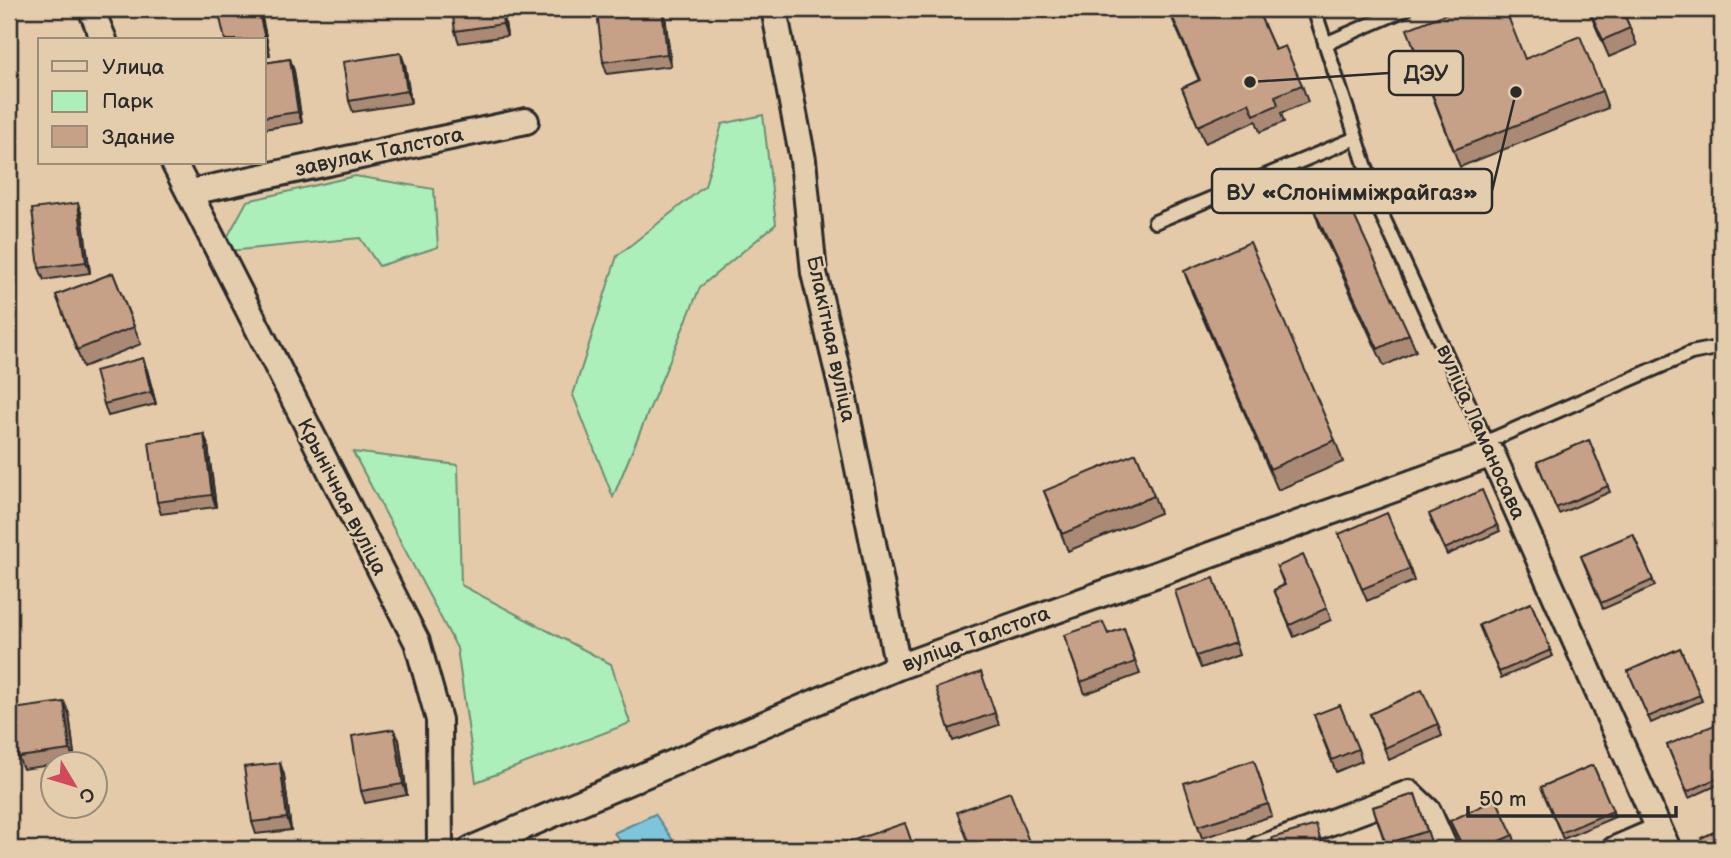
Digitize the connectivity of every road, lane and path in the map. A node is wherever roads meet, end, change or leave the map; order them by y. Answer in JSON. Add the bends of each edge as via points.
{"nodes":[{"id":1,"x":91,"y":9,"type":"edge"},
{"id":2,"x":774,"y":9,"type":"edge"},
{"id":3,"x":1314,"y":9,"type":"edge"},
{"id":4,"x":1406,"y":9,"type":"edge"},
{"id":5,"x":103,"y":38,"type":"edge"},
{"id":6,"x":1325,"y":44,"type":"junction"},
{"id":7,"x":526,"y":121,"type":"dead end"},
{"id":8,"x":1356,"y":138,"type":"junction"},
{"id":9,"x":175,"y":164,"type":"edge"},
{"id":10,"x":191,"y":192,"type":"junction"},
{"id":11,"x":1155,"y":222,"type":"dead end"},
{"id":12,"x":1722,"y":347,"type":"edge"},
{"id":13,"x":1489,"y":448,"type":"junction"},
{"id":14,"x":898,"y":667,"type":"junction"},
{"id":15,"x":1663,"y":840,"type":"edge"},
{"id":16,"x":440,"y":849,"type":"edge"},
{"id":17,"x":471,"y":849,"type":"edge"},
{"id":18,"x":1259,"y":849,"type":"edge"},
{"id":19,"x":1445,"y":849,"type":"edge"},
{"id":20,"x":1615,"y":849,"type":"edge"}],
"edges":[{"from":1,"to":5,"type":"street"},
{"from":2,"to":14,"type":"street","name":"Блакітная вуліца","via":[[803,160],[814,273]]},
{"from":3,"to":6,"type":"lane","name":"вуліца Ламаносава"},
{"from":4,"to":6,"type":"lane"},
{"from":6,"to":8,"type":"lane","name":"вуліца Ламаносава"},
{"from":7,"to":10,"type":"street","name":"завулак Талстога"},
{"from":8,"to":11,"type":"lane"},
{"from":8,"to":13,"type":"lane","name":"вуліца Ламаносава","via":[[1381,213]]},
{"from":9,"to":10,"type":"street","name":"Крынічная вуліца"},
{"from":10,"to":16,"type":"street","name":"Крынічная вуліца","via":[[417,642],[439,720]]},
{"from":12,"to":13,"type":"lane","via":[[1691,353]]},
{"from":13,"to":14,"type":"street","name":"вуліца Талстога"},
{"from":13,"to":15,"type":"street","name":"вуліца Ламаносава"},
{"from":14,"to":17,"type":"street","name":"вуліца Талстога"},
{"from":15,"to":20,"type":"street"},
{"from":18,"to":19,"type":"street","via":[[1409,793],[1428,811]]}]}
